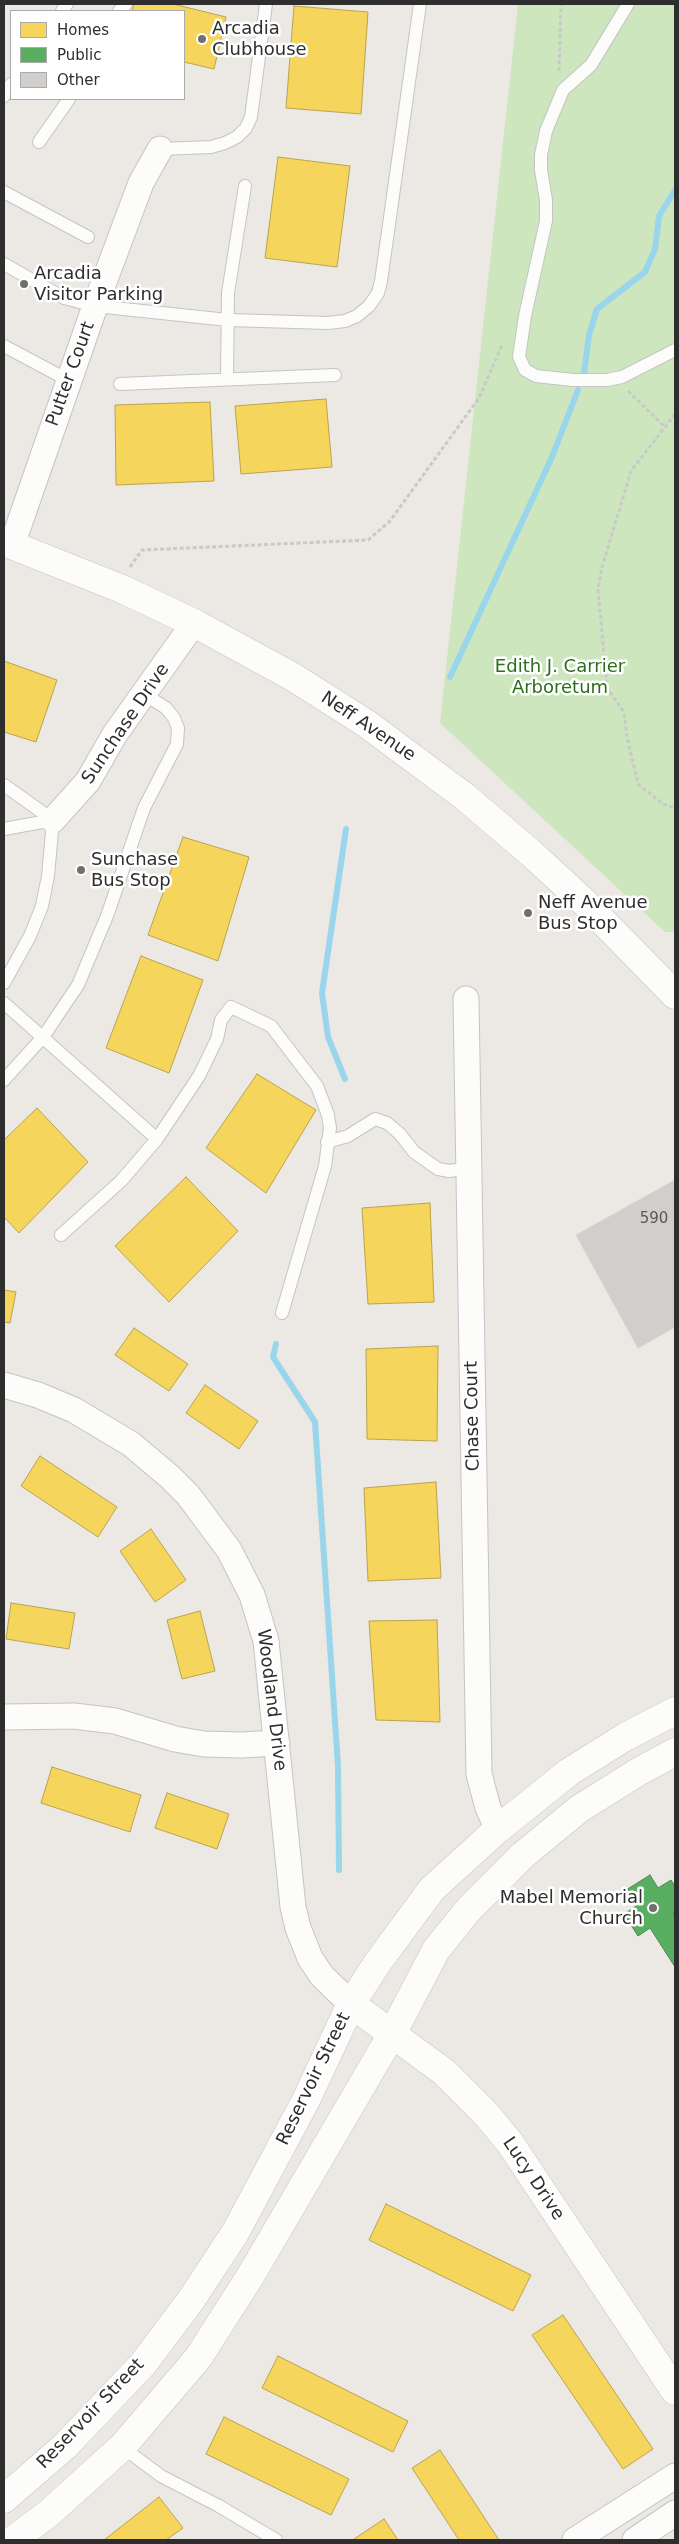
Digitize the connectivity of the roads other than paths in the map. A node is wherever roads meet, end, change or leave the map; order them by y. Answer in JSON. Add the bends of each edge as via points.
{"nodes":[{"id":1,"x":266,"y":4,"type":"edge"},
{"id":2,"x":420,"y":4,"type":"edge"},
{"id":3,"x":628,"y":4,"type":"edge"},
{"id":4,"x":68,"y":100,"type":"edge"},
{"id":5,"x":39,"y":142,"type":"dead end"},
{"id":6,"x":160,"y":150,"type":"joint"},
{"id":7,"x":245,"y":186,"type":"dead end"},
{"id":8,"x":4,"y":192,"type":"edge"},
{"id":9,"x":88,"y":237,"type":"dead end"},
{"id":10,"x":4,"y":264,"type":"edge"},
{"id":11,"x":95,"y":306,"type":"junction"},
{"id":12,"x":228,"y":320,"type":"junction"},
{"id":13,"x":4,"y":346,"type":"edge"},
{"id":14,"x":675,"y":350,"type":"edge"},
{"id":15,"x":335,"y":375,"type":"dead end"},
{"id":16,"x":227,"y":378,"type":"junction"},
{"id":17,"x":68,"y":380,"type":"junction"},
{"id":18,"x":120,"y":384,"type":"dead end"},
{"id":19,"x":8,"y":544,"type":"edge"},
{"id":20,"x":194,"y":623,"type":"junction"},
{"id":21,"x":144,"y":694,"type":"junction"},
{"id":22,"x":4,"y":784,"type":"edge"},
{"id":23,"x":53,"y":820,"type":"junction"},
{"id":24,"x":4,"y":829,"type":"edge"},
{"id":25,"x":4,"y":983,"type":"edge"},
{"id":26,"x":675,"y":995,"type":"edge"},
{"id":27,"x":466,"y":999,"type":"dead end"},
{"id":28,"x":4,"y":1003,"type":"edge"},
{"id":29,"x":43,"y":1038,"type":"junction"},
{"id":30,"x":4,"y":1080,"type":"edge"},
{"id":31,"x":157,"y":1139,"type":"junction"},
{"id":32,"x":327,"y":1142,"type":"junction"},
{"id":33,"x":469,"y":1168,"type":"junction"},
{"id":34,"x":60,"y":1235,"type":"dead end"},
{"id":35,"x":282,"y":1313,"type":"dead end"},
{"id":36,"x":4,"y":1385,"type":"edge"},
{"id":37,"x":675,"y":1711,"type":"edge"},
{"id":38,"x":4,"y":1717,"type":"edge"},
{"id":39,"x":277,"y":1743,"type":"junction"},
{"id":40,"x":675,"y":1752,"type":"edge"},
{"id":41,"x":498,"y":1829,"type":"junction"},
{"id":42,"x":351,"y":2004,"type":"junction"},
{"id":43,"x":392,"y":2034,"type":"junction"},
{"id":44,"x":675,"y":2391,"type":"edge"},
{"id":45,"x":122,"y":2447,"type":"junction"},
{"id":46,"x":675,"y":2476,"type":"edge"},
{"id":47,"x":4,"y":2499,"type":"edge"},
{"id":48,"x":675,"y":2513,"type":"edge"},
{"id":49,"x":13,"y":2540,"type":"edge"},
{"id":50,"x":276,"y":2540,"type":"edge"},
{"id":51,"x":575,"y":2540,"type":"edge"},
{"id":52,"x":635,"y":2540,"type":"edge"}],
"edges":[{"from":1,"to":6,"type":"lane","via":[[251,117],[246,128],[237,137],[211,147]]},
{"from":2,"to":12,"type":"lane","via":[[378,293],[357,316],[344,321]]},
{"from":3,"to":14,"type":"lane","via":[[592,65],[561,93],[543,145],[541,170],[546,194],[546,221],[519,356],[525,370],[536,376],[587,381],[615,379]]},
{"from":4,"to":5,"type":"lane"},
{"from":6,"to":11,"type":"street","name":"Putter Court","via":[[141,183]]},
{"from":7,"to":12,"type":"lane","via":[[228,293]]},
{"from":8,"to":9,"type":"lane"},
{"from":10,"to":11,"type":"lane","via":[[64,298]]},
{"from":11,"to":12,"type":"lane"},
{"from":11,"to":17,"type":"street","name":"Putter Court"},
{"from":12,"to":16,"type":"lane"},
{"from":13,"to":17,"type":"lane"},
{"from":15,"to":16,"type":"lane"},
{"from":16,"to":18,"type":"lane"},
{"from":17,"to":19,"type":"street","name":"Putter Court"},
{"from":19,"to":20,"type":"main road","name":"Neff Avenue","via":[[122,589]]},
{"from":20,"to":21,"type":"street","name":"Sunchase Drive"},
{"from":20,"to":26,"type":"main road","name":"Neff Avenue","via":[[324,696],[444,781],[545,866]]},
{"from":21,"to":23,"type":"street","name":"Sunchase Drive","via":[[115,734],[88,781]]},
{"from":21,"to":29,"type":"lane","via":[[166,708],[174,718],[177,744],[144,808],[94,951],[74,993]]},
{"from":22,"to":23,"type":"lane"},
{"from":23,"to":24,"type":"lane"},
{"from":23,"to":25,"type":"lane","via":[[42,906],[30,936]]},
{"from":27,"to":33,"type":"street","name":"Chase Court"},
{"from":28,"to":29,"type":"lane"},
{"from":29,"to":30,"type":"lane"},
{"from":29,"to":31,"type":"lane"},
{"from":31,"to":32,"type":"lane","via":[[199,1076],[217,1039],[221,1020],[231,1007],[272,1026],[317,1086],[328,1115]]},
{"from":31,"to":34,"type":"lane","via":[[121,1182]]},
{"from":32,"to":33,"type":"lane","via":[[348,1136],[376,1119],[387,1123],[414,1152],[438,1169]]},
{"from":32,"to":35,"type":"lane","via":[[325,1166]]},
{"from":33,"to":41,"type":"street","name":"Chase Court","via":[[479,1774],[488,1808]]},
{"from":36,"to":39,"type":"street","name":"Woodland Drive","via":[[74,1410],[131,1444],[170,1477],[209,1522],[245,1579],[260,1618],[270,1665]]},
{"from":37,"to":41,"type":"main road","name":"Reservoir Street","via":[[569,1772]]},
{"from":38,"to":39,"type":"street","via":[[74,1716],[115,1721],[204,1744],[241,1746]]},
{"from":39,"to":42,"type":"street","name":"Woodland Drive","via":[[298,1928],[310,1958],[322,1976]]},
{"from":40,"to":43,"type":"main road","via":[[579,1809],[523,1856],[469,1909],[436,1950]]},
{"from":41,"to":42,"type":"main road","name":"Reservoir Street","via":[[432,1889]]},
{"from":42,"to":43,"type":"main road","name":"Lucy Drive"},
{"from":42,"to":47,"type":"main road","name":"Reservoir Street","via":[[306,2100],[239,2225],[191,2300],[143,2364],[65,2446]]},
{"from":43,"to":44,"type":"main road","name":"Lucy Drive","via":[[444,2072],[487,2114],[510,2143]]},
{"from":43,"to":45,"type":"main road","via":[[251,2275],[198,2358]]},
{"from":45,"to":49,"type":"main road","via":[[49,2513]]},
{"from":45,"to":50,"type":"lane","via":[[161,2476]]},
{"from":46,"to":51,"type":"street"},
{"from":48,"to":52,"type":"street"}]}
